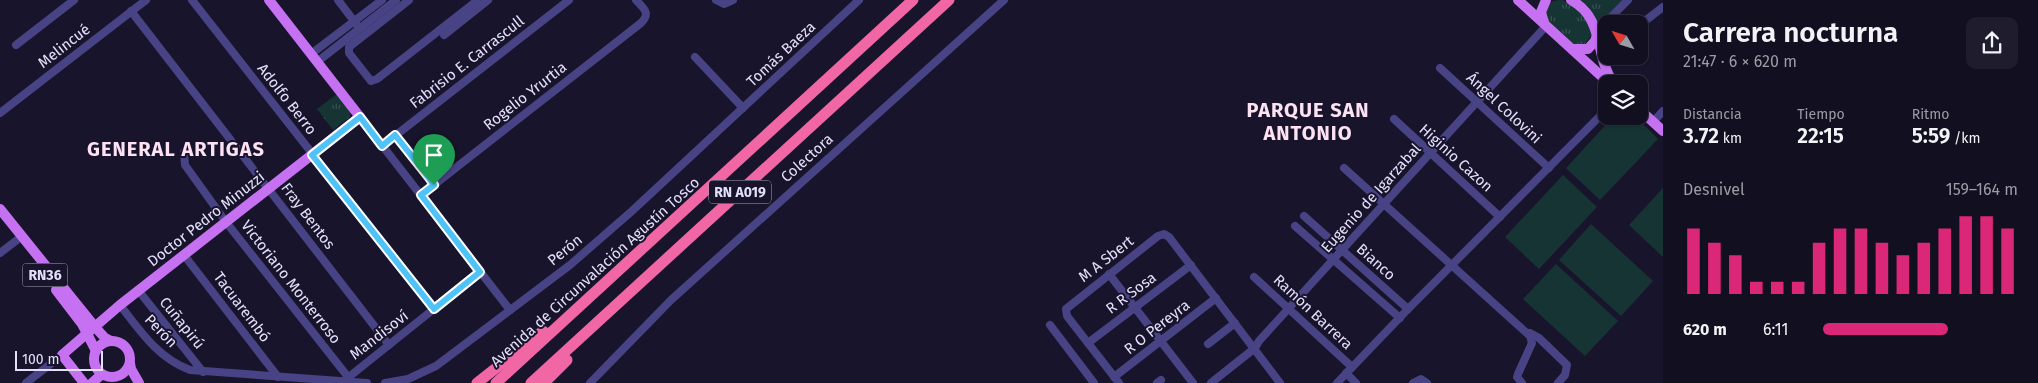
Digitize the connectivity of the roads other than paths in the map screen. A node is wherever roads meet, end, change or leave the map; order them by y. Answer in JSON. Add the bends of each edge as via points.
{"nodes":[{"id":1,"x":74,"y":0,"type":"edge"},
{"id":2,"x":146,"y":0,"type":"edge"},
{"id":3,"x":192,"y":0,"type":"edge"},
{"id":4,"x":269,"y":0,"type":"edge"},
{"id":5,"x":338,"y":0,"type":"edge"},
{"id":6,"x":382,"y":0,"type":"edge"},
{"id":7,"x":396,"y":0,"type":"edge"},
{"id":8,"x":409,"y":0,"type":"edge"},
{"id":9,"x":478,"y":0,"type":"edge"},
{"id":10,"x":488,"y":0,"type":"edge"},
{"id":11,"x":569,"y":0,"type":"edge"},
{"id":12,"x":636,"y":0,"type":"edge"},
{"id":13,"x":733,"y":0,"type":"edge"},
{"id":14,"x":859,"y":0,"type":"edge"},
{"id":15,"x":913,"y":0,"type":"edge"},
{"id":16,"x":948,"y":0,"type":"edge"},
{"id":17,"x":1004,"y":0,"type":"edge"},
{"id":18,"x":1518,"y":0,"type":"edge"},
{"id":19,"x":1546,"y":0,"type":"edge"},
{"id":20,"x":1571,"y":0,"type":"edge"},
{"id":21,"x":1628,"y":0,"type":"edge"},
{"id":22,"x":717,"y":1,"type":"edge"},
{"id":23,"x":1663,"y":7,"type":"edge"},
{"id":24,"x":131,"y":11,"type":"junction"},
{"id":25,"x":1648,"y":18,"type":"edge"},
{"id":26,"x":354,"y":21,"type":"junction"},
{"id":27,"x":1546,"y":26,"type":"junction"},
{"id":28,"x":360,"y":28,"type":"junction"},
{"id":29,"x":1597,"y":31,"type":"junction"},
{"id":30,"x":444,"y":35,"type":"dead end"},
{"id":31,"x":16,"y":45,"type":"dead end"},
{"id":32,"x":1572,"y":49,"type":"junction"},
{"id":33,"x":695,"y":57,"type":"dead end"},
{"id":34,"x":314,"y":58,"type":"junction"},
{"id":35,"x":1440,"y":68,"type":"dead end"},
{"id":36,"x":1602,"y":75,"type":"edge"},
{"id":37,"x":1608,"y":75,"type":"edge"},
{"id":38,"x":1477,"y":102,"type":"junction"},
{"id":39,"x":744,"y":108,"type":"junction"},
{"id":40,"x":1663,"y":111,"type":"edge"},
{"id":41,"x":0,"y":113,"type":"edge"},
{"id":42,"x":360,"y":117,"type":"junction"},
{"id":43,"x":1648,"y":117,"type":"edge"},
{"id":44,"x":1598,"y":118,"type":"edge"},
{"id":45,"x":1394,"y":119,"type":"dead end"},
{"id":46,"x":1653,"y":122,"type":"junction"},
{"id":47,"x":1663,"y":131,"type":"edge"},
{"id":48,"x":395,"y":135,"type":"junction"},
{"id":49,"x":382,"y":146,"type":"junction"},
{"id":50,"x":184,"y":152,"type":"dead end"},
{"id":51,"x":1431,"y":153,"type":"junction"},
{"id":52,"x":312,"y":155,"type":"junction"},
{"id":53,"x":1344,"y":168,"type":"dead end"},
{"id":54,"x":1549,"y":168,"type":"junction"},
{"id":55,"x":434,"y":185,"type":"junction"},
{"id":56,"x":269,"y":188,"type":"junction"},
{"id":57,"x":421,"y":195,"type":"junction"},
{"id":58,"x":1383,"y":204,"type":"junction"},
{"id":59,"x":0,"y":209,"type":"edge"},
{"id":60,"x":1304,"y":216,"type":"dead end"},
{"id":61,"x":1500,"y":217,"type":"junction"},
{"id":62,"x":0,"y":218,"type":"edge"},
{"id":63,"x":226,"y":222,"type":"junction"},
{"id":64,"x":1295,"y":226,"type":"dead end"},
{"id":65,"x":17,"y":240,"type":"junction"},
{"id":66,"x":677,"y":249,"type":"junction"},
{"id":67,"x":1342,"y":250,"type":"junction"},
{"id":68,"x":0,"y":253,"type":"edge"},
{"id":69,"x":184,"y":255,"type":"junction"},
{"id":70,"x":1334,"y":259,"type":"junction"},
{"id":71,"x":1190,"y":265,"type":"junction"},
{"id":72,"x":1452,"y":265,"type":"junction"},
{"id":73,"x":480,"y":272,"type":"junction"},
{"id":74,"x":1109,"y":274,"type":"junction"},
{"id":75,"x":1254,"y":277,"type":"dead end"},
{"id":76,"x":138,"y":290,"type":"junction"},
{"id":77,"x":593,"y":295,"type":"junction"},
{"id":78,"x":1216,"y":298,"type":"junction"},
{"id":79,"x":120,"y":305,"type":"junction"},
{"id":80,"x":1135,"y":308,"type":"junction"},
{"id":81,"x":1289,"y":308,"type":"junction"},
{"id":82,"x":1408,"y":308,"type":"junction"},
{"id":83,"x":434,"y":309,"type":"junction"},
{"id":84,"x":510,"y":310,"type":"junction"},
{"id":85,"x":1400,"y":318,"type":"junction"},
{"id":86,"x":1235,"y":323,"type":"junction"},
{"id":87,"x":1050,"y":325,"type":"dead end"},
{"id":88,"x":91,"y":331,"type":"junction"},
{"id":89,"x":1526,"y":332,"type":"junction"},
{"id":90,"x":111,"y":341,"type":"junction"},
{"id":91,"x":1161,"y":342,"type":"junction"},
{"id":92,"x":1088,"y":343,"type":"junction"},
{"id":93,"x":389,"y":344,"type":"junction"},
{"id":94,"x":1208,"y":344,"type":"dead end"},
{"id":95,"x":1255,"y":348,"type":"junction"},
{"id":96,"x":96,"y":351,"type":"junction"},
{"id":97,"x":62,"y":355,"type":"junction"},
{"id":98,"x":130,"y":363,"type":"junction"},
{"id":99,"x":1352,"y":367,"type":"junction"},
{"id":100,"x":203,"y":372,"type":"junction"},
{"id":101,"x":102,"y":374,"type":"junction"},
{"id":102,"x":1346,"y":374,"type":"junction"},
{"id":103,"x":278,"y":377,"type":"junction"},
{"id":104,"x":348,"y":377,"type":"junction"},
{"id":105,"x":118,"y":380,"type":"edge"},
{"id":106,"x":1116,"y":380,"type":"edge"},
{"id":107,"x":1416,"y":381,"type":"edge"},
{"id":108,"x":341,"y":382,"type":"edge"},
{"id":109,"x":26,"y":383,"type":"edge"},
{"id":110,"x":84,"y":383,"type":"edge"},
{"id":111,"x":92,"y":383,"type":"edge"},
{"id":112,"x":139,"y":383,"type":"edge"},
{"id":113,"x":367,"y":383,"type":"edge"},
{"id":114,"x":385,"y":383,"type":"edge"},
{"id":115,"x":477,"y":383,"type":"edge"},
{"id":116,"x":496,"y":383,"type":"edge"},
{"id":117,"x":531,"y":383,"type":"edge"},
{"id":118,"x":544,"y":383,"type":"edge"},
{"id":119,"x":590,"y":383,"type":"edge"},
{"id":120,"x":1094,"y":383,"type":"edge"},
{"id":121,"x":1193,"y":383,"type":"edge"},
{"id":122,"x":1211,"y":383,"type":"edge"},
{"id":123,"x":1280,"y":383,"type":"edge"},
{"id":124,"x":1337,"y":383,"type":"edge"},
{"id":125,"x":1356,"y":383,"type":"edge"},
{"id":126,"x":1427,"y":383,"type":"edge"},
{"id":127,"x":1522,"y":383,"type":"edge"},
{"id":128,"x":1558,"y":383,"type":"edge"}],
"edges":[{"from":1,"to":31,"type":"street"},
{"from":2,"to":24,"type":"street","name":"Melincué"},
{"from":3,"to":52,"type":"street","name":"Adolfo Berro"},
{"from":4,"to":34,"type":"main road"},
{"from":5,"to":26,"type":"street"},
{"from":6,"to":26,"type":"street"},
{"from":7,"to":28,"type":"street"},
{"from":8,"to":9,"type":"street","via":[[349,47],[349,53],[371,81]]},
{"from":10,"to":30,"type":"street"},
{"from":11,"to":48,"type":"street","name":"Fabrisio E. Carrascull"},
{"from":12,"to":55,"type":"street","name":"Rogelio Yrurtia","via":[[645,10],[646,18]]},
{"from":13,"to":22,"type":"street","via":[[724,4]]},
{"from":14,"to":39,"type":"street","name":"Tomás Baeza"},
{"from":15,"to":77,"type":"highway","name":"Avenida de Circunvalación Agustín Tosco","number":"RN A019"},
{"from":16,"to":66,"type":"highway","number":"RN A019"},
{"from":17,"to":119,"type":"street","name":"Colectora","via":[[665,306]]},
{"from":18,"to":27,"type":"main road"},
{"from":19,"to":27,"type":"main road","via":[[1541,12]]},
{"from":20,"to":29,"type":"main road","via":[[1589,16]]},
{"from":21,"to":29,"type":"street"},
{"from":23,"to":25,"type":"street"},
{"from":24,"to":41,"type":"street","name":"Melincué"},
{"from":24,"to":56,"type":"street","name":"Fray Bentos"},
{"from":26,"to":28,"type":"street"},
{"from":26,"to":34,"type":"street"},
{"from":27,"to":32,"type":"main road"},
{"from":27,"to":38,"type":"street","name":"Eugenio de Igarzabal"},
{"from":28,"to":34,"type":"street"},
{"from":29,"to":32,"type":"main road","via":[[1596,41],[1588,49]]},
{"from":29,"to":37,"type":"main road"},
{"from":32,"to":36,"type":"main road"},
{"from":33,"to":39,"type":"street"},
{"from":34,"to":42,"type":"main road"},
{"from":35,"to":38,"type":"street","name":"Ángel Colovini"},
{"from":38,"to":51,"type":"street","name":"Eugenio de Igarzabal"},
{"from":38,"to":54,"type":"street","name":"Ángel Colovini"},
{"from":39,"to":84,"type":"street","name":"Perón","via":[[618,224]]},
{"from":40,"to":46,"type":"street"},
{"from":42,"to":49,"type":"street"},
{"from":42,"to":52,"type":"main road","name":"Doctor Pedro Minuzzi"},
{"from":43,"to":46,"type":"main road"},
{"from":44,"to":54,"type":"street"},
{"from":45,"to":51,"type":"street","name":"Higinio Cazon"},
{"from":46,"to":47,"type":"main road"},
{"from":48,"to":49,"type":"street","name":"Fabrisio E. Carrascull"},
{"from":48,"to":55,"type":"street"},
{"from":49,"to":57,"type":"street"},
{"from":50,"to":63,"type":"street","name":"Victoriano Monterroso","via":[[185,165]]},
{"from":51,"to":58,"type":"street","name":"Eugenio de Igarzabal"},
{"from":51,"to":61,"type":"street","name":"Higinio Cazon"},
{"from":52,"to":56,"type":"main road","name":"Doctor Pedro Minuzzi"},
{"from":52,"to":83,"type":"street","name":"Adolfo Berro"},
{"from":53,"to":58,"type":"street"},
{"from":54,"to":61,"type":"street"},
{"from":55,"to":57,"type":"street","name":"Rogelio Yrurtia"},
{"from":56,"to":63,"type":"main road","name":"Doctor Pedro Minuzzi"},
{"from":56,"to":93,"type":"street","name":"Fray Bentos"},
{"from":57,"to":73,"type":"street"},
{"from":58,"to":67,"type":"street","name":"Eugenio de Igarzabal"},
{"from":58,"to":72,"type":"street"},
{"from":59,"to":88,"type":"main road","number":"RN36"},
{"from":60,"to":67,"type":"street","name":"Bianco"},
{"from":61,"to":72,"type":"street"},
{"from":62,"to":65,"type":"main road","number":"RN36"},
{"from":63,"to":69,"type":"main road","name":"Doctor Pedro Minuzzi"},
{"from":63,"to":104,"type":"street","name":"Victoriano Monterroso"},
{"from":64,"to":70,"type":"street"},
{"from":65,"to":68,"type":"street"},
{"from":65,"to":88,"type":"main road","number":"RN36"},
{"from":66,"to":117,"type":"highway","number":"RN A019"},
{"from":66,"to":118,"type":"highway"},
{"from":67,"to":70,"type":"street","name":"Eugenio de Igarzabal"},
{"from":67,"to":82,"type":"street","name":"Bianco"},
{"from":69,"to":76,"type":"main road","name":"Doctor Pedro Minuzzi"},
{"from":69,"to":103,"type":"street","name":"Tacuarembó"},
{"from":70,"to":81,"type":"street","name":"Eugenio de Igarzabal"},
{"from":70,"to":85,"type":"street"},
{"from":71,"to":74,"type":"street","name":"M A Sbert","via":[[1164,234]]},
{"from":71,"to":78,"type":"street"},
{"from":71,"to":80,"type":"street","name":"R R Sosa"},
{"from":72,"to":82,"type":"street"},
{"from":72,"to":89,"type":"street"},
{"from":73,"to":83,"type":"street","name":"Mandisoví"},
{"from":73,"to":84,"type":"street"},
{"from":74,"to":80,"type":"street"},
{"from":74,"to":92,"type":"street","name":"M A Sbert","via":[[1066,309],[1067,316]]},
{"from":75,"to":81,"type":"street","name":"Ramón Barrera"},
{"from":76,"to":79,"type":"main road","name":"Doctor Pedro Minuzzi"},
{"from":76,"to":100,"type":"street","name":"Cuñapirú"},
{"from":77,"to":115,"type":"highway"},
{"from":77,"to":116,"type":"highway","name":"Avenida de Circunvalación Agustín Tosco","number":"RN A019"},
{"from":78,"to":86,"type":"street"},
{"from":78,"to":91,"type":"street","name":"R O Pereyra"},
{"from":79,"to":88,"type":"main road","name":"Doctor Pedro Minuzzi"},
{"from":79,"to":100,"type":"street","name":"Perón","via":[[166,358]]},
{"from":80,"to":91,"type":"street"},
{"from":80,"to":92,"type":"street","name":"R R Sosa"},
{"from":81,"to":95,"type":"street","name":"Eugenio de Igarzabal"},
{"from":81,"to":99,"type":"street","name":"Ramón Barrera"},
{"from":82,"to":85,"type":"street"},
{"from":83,"to":93,"type":"street","name":"Mandisoví"},
{"from":84,"to":114,"type":"street","name":"Perón","via":[[436,366],[408,380]]},
{"from":85,"to":99,"type":"street"},
{"from":86,"to":94,"type":"street"},
{"from":86,"to":95,"type":"street"},
{"from":87,"to":120,"type":"street"},
{"from":88,"to":90,"type":"main road","number":"RN36"},
{"from":88,"to":96,"type":"main road","number":"RN36"},
{"from":88,"to":97,"type":"main road","name":"Doctor Pedro Minuzzi"},
{"from":89,"to":127,"type":"street","via":[[1532,340],[1517,377]]},
{"from":89,"to":128,"type":"street","via":[[1539,338],[1564,360],[1566,375]]},
{"from":90,"to":96,"type":"main road"},
{"from":90,"to":98,"type":"main road","number":"RN36","via":[[128,349]]},
{"from":91,"to":106,"type":"street","name":"R O Pereyra"},
{"from":91,"to":121,"type":"street"},
{"from":92,"to":106,"type":"street"},
{"from":93,"to":104,"type":"street","name":"Mandisoví"},
{"from":95,"to":122,"type":"street","name":"Eugenio de Igarzabal"},
{"from":95,"to":123,"type":"street"},
{"from":96,"to":101,"type":"main road","number":"RN36","via":[[95,365]]},
{"from":97,"to":109,"type":"street"},
{"from":97,"to":110,"type":"main road"},
{"from":98,"to":105,"type":"main road"},
{"from":98,"to":112,"type":"main road","number":"RN36"},
{"from":99,"to":102,"type":"street"},
{"from":100,"to":103,"type":"street","name":"Perón"},
{"from":101,"to":105,"type":"main road"},
{"from":101,"to":111,"type":"main road"},
{"from":102,"to":124,"type":"street"},
{"from":102,"to":125,"type":"street","name":"Ramón Barrera"},
{"from":103,"to":108,"type":"street","name":"Perón"},
{"from":104,"to":108,"type":"street","name":"Mandisoví"},
{"from":107,"to":126,"type":"street"},
{"from":108,"to":113,"type":"street","name":"Perón"}]}
